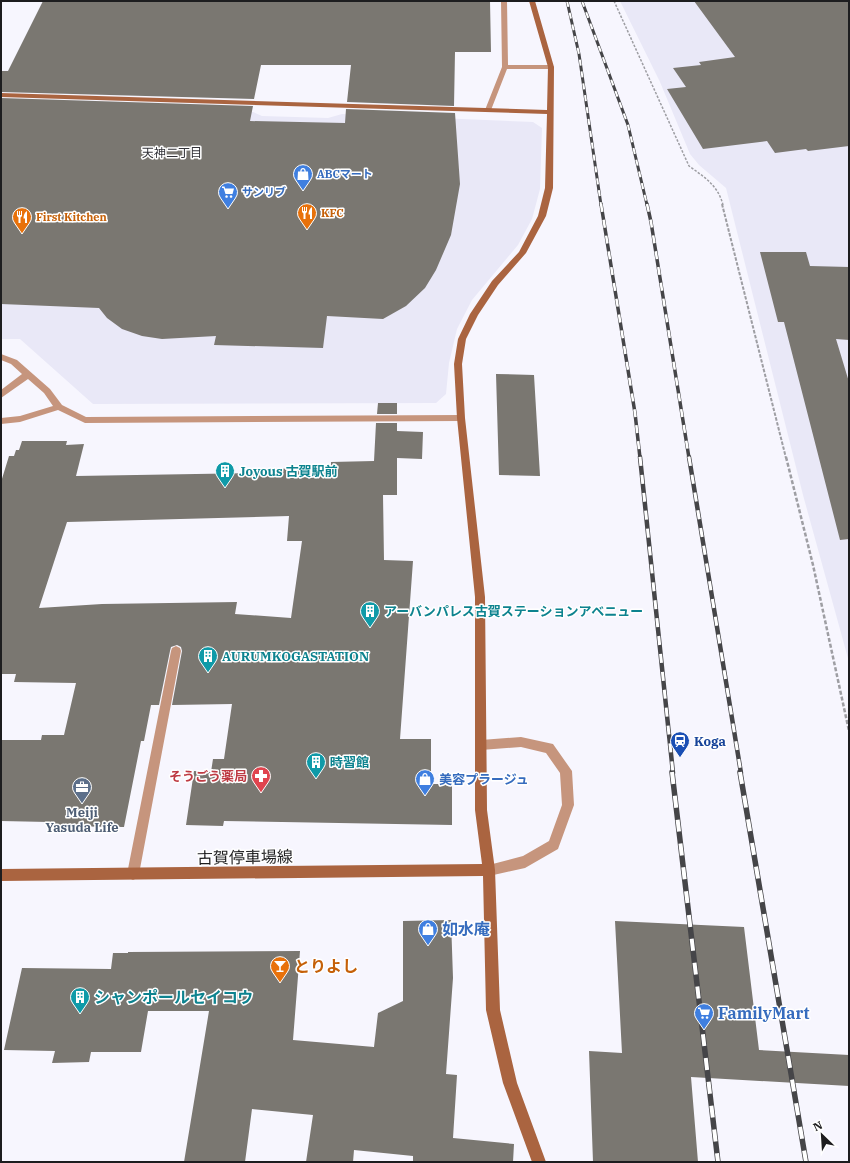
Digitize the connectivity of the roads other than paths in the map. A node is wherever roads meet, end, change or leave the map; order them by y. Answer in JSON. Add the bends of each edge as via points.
{"nodes":[{"id":1,"x":504,"y":1,"type":"edge"},
{"id":2,"x":532,"y":1,"type":"edge"},
{"id":3,"x":505,"y":67,"type":"junction"},
{"id":4,"x":551,"y":67,"type":"junction"},
{"id":5,"x":1,"y":95,"type":"edge"},
{"id":6,"x":488,"y":110,"type":"junction"},
{"id":7,"x":551,"y":112,"type":"junction"},
{"id":8,"x":1,"y":357,"type":"edge"},
{"id":9,"x":27,"y":375,"type":"junction"},
{"id":10,"x":1,"y":395,"type":"edge"},
{"id":11,"x":59,"y":407,"type":"junction"},
{"id":12,"x":461,"y":418,"type":"junction"},
{"id":13,"x":1,"y":421,"type":"edge"},
{"id":14,"x":176,"y":651,"type":"dead end"},
{"id":15,"x":481,"y":744,"type":"junction"},
{"id":16,"x":489,"y":870,"type":"junction"},
{"id":17,"x":133,"y":874,"type":"junction"},
{"id":18,"x":1,"y":875,"type":"edge"},
{"id":19,"x":539,"y":1162,"type":"edge"}],
"edges":[{"from":1,"to":3,"type":"street"},
{"from":2,"to":4,"type":"street"},
{"from":3,"to":4,"type":"street"},
{"from":3,"to":6,"type":"street"},
{"from":4,"to":7,"type":"street"},
{"from":5,"to":6,"type":"street"},
{"from":6,"to":7,"type":"street"},
{"from":7,"to":12,"type":"street","via":[[549,188],[542,216],[522,253],[495,283],[474,314],[462,339],[458,364]]},
{"from":8,"to":9,"type":"street","via":[[14,362]]},
{"from":9,"to":10,"type":"street"},
{"from":9,"to":11,"type":"street","via":[[47,391]]},
{"from":11,"to":12,"type":"street","via":[[85,420]]},
{"from":11,"to":13,"type":"street","via":[[20,419]]},
{"from":12,"to":15,"type":"street","via":[[480,597]]},
{"from":14,"to":17,"type":"street"},
{"from":15,"to":16,"type":"street","via":[[482,810]]},
{"from":15,"to":16,"type":"street","via":[[521,742],[549,748],[566,771],[568,805],[554,845],[525,862]]},
{"from":16,"to":17,"type":"street","name":"古賀停車場線"},
{"from":16,"to":19,"type":"street","via":[[493,1010],[510,1083]]},
{"from":17,"to":18,"type":"street","name":"古賀停車場線"}]}
